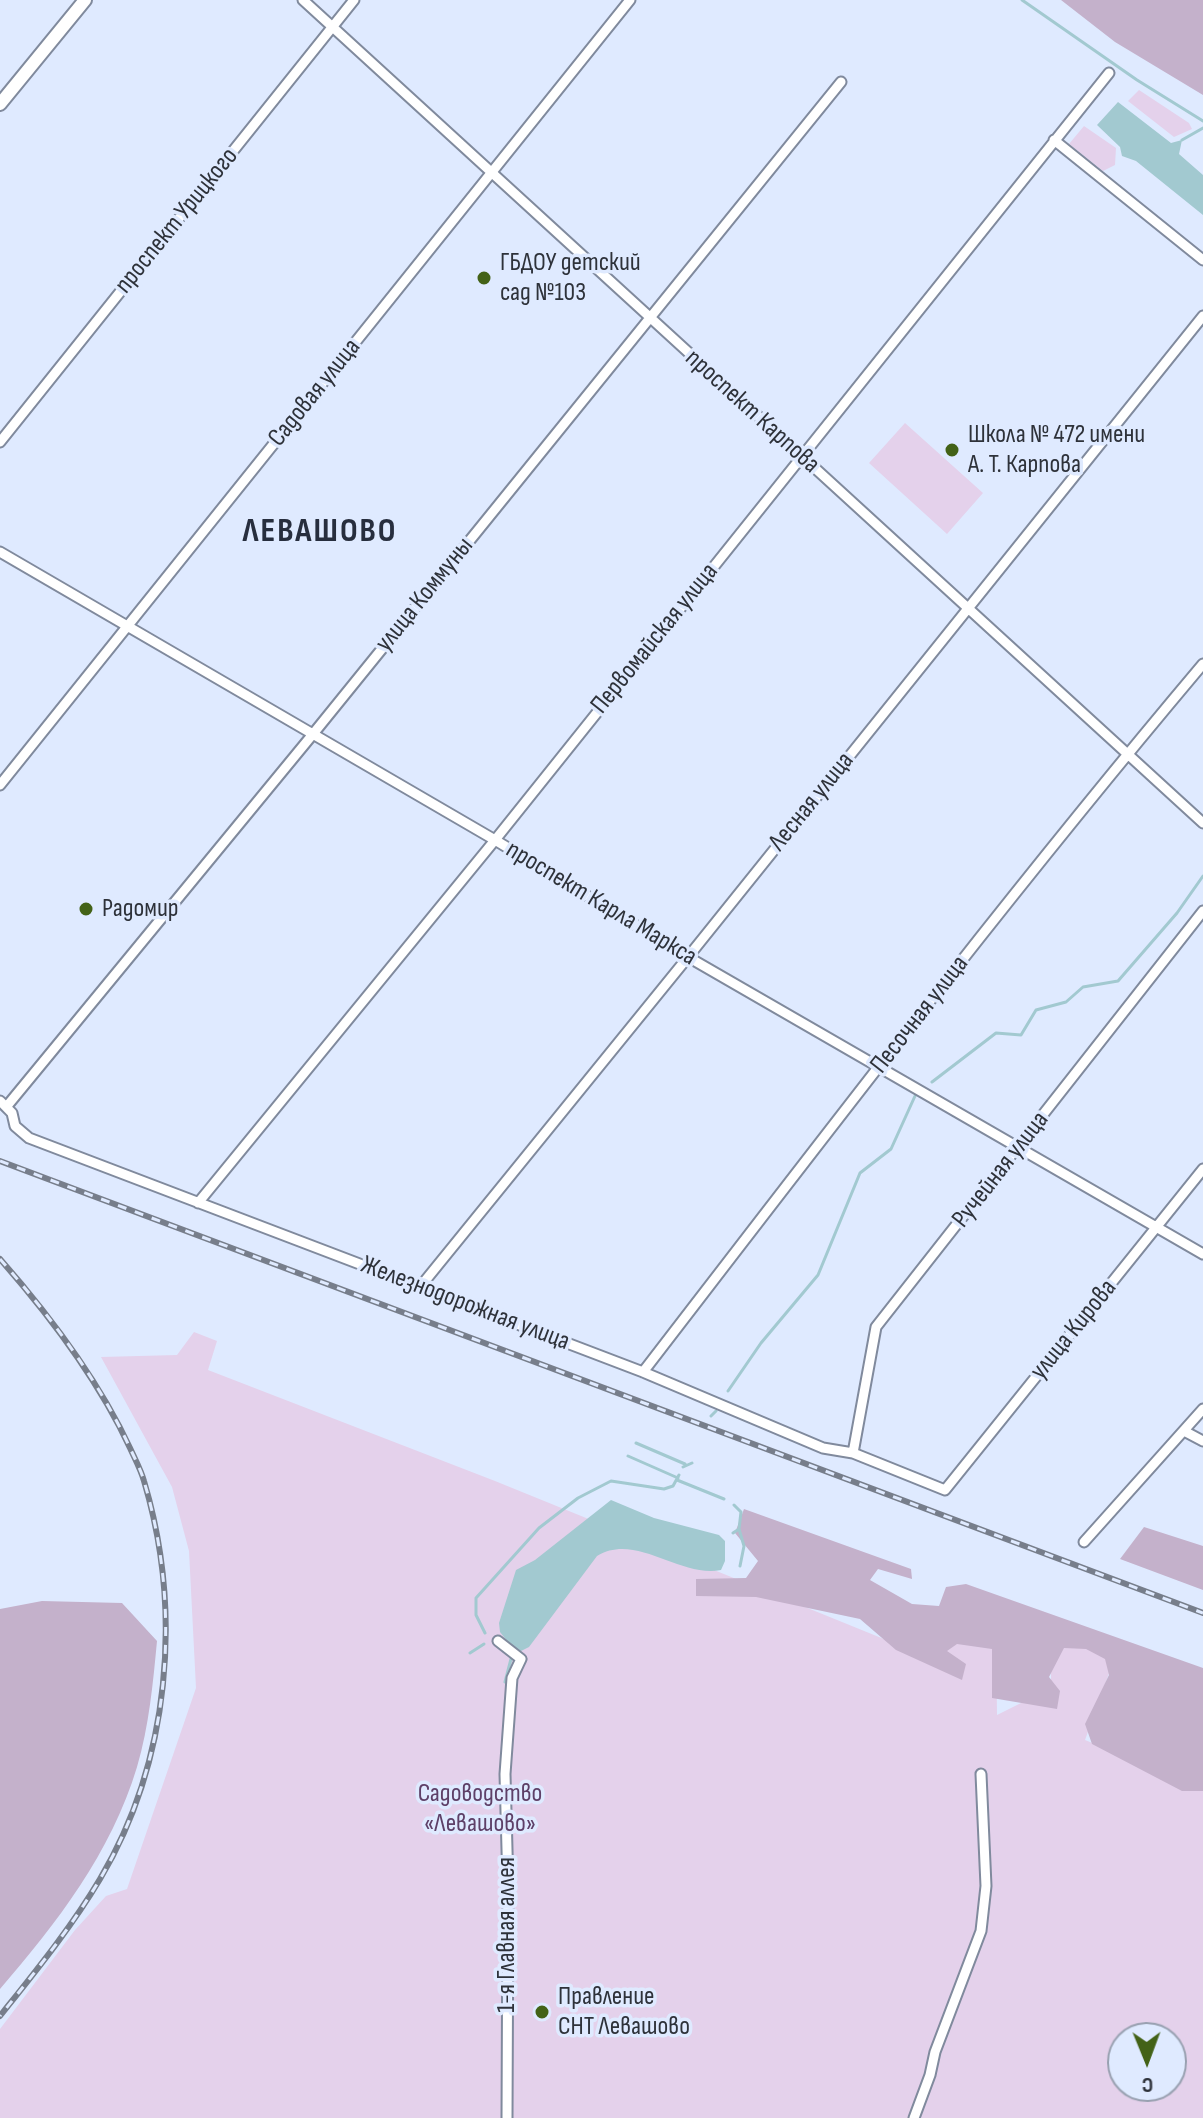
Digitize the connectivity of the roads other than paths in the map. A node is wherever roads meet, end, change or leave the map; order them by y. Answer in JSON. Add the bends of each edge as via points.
{"nodes":[{"id":1,"x":85,"y":0,"type":"edge"},
{"id":2,"x":303,"y":0,"type":"edge"},
{"id":3,"x":354,"y":0,"type":"edge"},
{"id":4,"x":630,"y":0,"type":"edge"},
{"id":5,"x":333,"y":26,"type":"junction"},
{"id":6,"x":1109,"y":73,"type":"dead end"},
{"id":7,"x":841,"y":82,"type":"dead end"},
{"id":8,"x":0,"y":104,"type":"edge"},
{"id":9,"x":1054,"y":140,"type":"junction"},
{"id":10,"x":490,"y":173,"type":"junction"},
{"id":11,"x":1203,"y":260,"type":"edge"},
{"id":12,"x":1203,"y":316,"type":"edge"},
{"id":13,"x":649,"y":319,"type":"junction"},
{"id":14,"x":0,"y":442,"type":"edge"},
{"id":15,"x":801,"y":457,"type":"junction"},
{"id":16,"x":0,"y":552,"type":"edge"},
{"id":17,"x":968,"y":607,"type":"junction"},
{"id":18,"x":128,"y":628,"type":"junction"},
{"id":19,"x":1203,"y":664,"type":"edge"},
{"id":20,"x":313,"y":734,"type":"junction"},
{"id":21,"x":1128,"y":754,"type":"junction"},
{"id":22,"x":0,"y":785,"type":"edge"},
{"id":23,"x":1203,"y":823,"type":"edge"},
{"id":24,"x":495,"y":840,"type":"junction"},
{"id":25,"x":1203,"y":911,"type":"edge"},
{"id":26,"x":688,"y":957,"type":"junction"},
{"id":27,"x":879,"y":1065,"type":"junction"},
{"id":28,"x":3,"y":1104,"type":"edge"},
{"id":29,"x":1018,"y":1148,"type":"junction"},
{"id":30,"x":1203,"y":1169,"type":"edge"},
{"id":31,"x":198,"y":1203,"type":"junction"},
{"id":32,"x":1158,"y":1226,"type":"junction"},
{"id":33,"x":1203,"y":1254,"type":"edge"},
{"id":34,"x":420,"y":1287,"type":"junction"},
{"id":35,"x":643,"y":1372,"type":"junction"},
{"id":36,"x":1203,"y":1409,"type":"edge"},
{"id":37,"x":1184,"y":1431,"type":"junction"},
{"id":38,"x":1203,"y":1441,"type":"edge"},
{"id":39,"x":853,"y":1453,"type":"junction"},
{"id":40,"x":945,"y":1490,"type":"joint"},
{"id":41,"x":1084,"y":1542,"type":"dead end"},
{"id":42,"x":498,"y":1641,"type":"dead end"},
{"id":43,"x":981,"y":1774,"type":"dead end"},
{"id":44,"x":507,"y":2118,"type":"edge"},
{"id":45,"x":914,"y":2118,"type":"edge"}],
"edges":[{"from":1,"to":8,"type":"street"},
{"from":2,"to":5,"type":"street","name":"проспект Карпова"},
{"from":3,"to":5,"type":"street","name":"проспект Урицкого"},
{"from":4,"to":10,"type":"street","name":"Садовая улица"},
{"from":5,"to":10,"type":"street","name":"проспект Карпова"},
{"from":5,"to":14,"type":"street","name":"проспект Урицкого"},
{"from":6,"to":9,"type":"street","name":"Первомайская улица"},
{"from":7,"to":13,"type":"street","name":"улица Коммуны"},
{"from":9,"to":11,"type":"street"},
{"from":9,"to":15,"type":"street","name":"Первомайская улица"},
{"from":10,"to":13,"type":"street","name":"проспект Карпова"},
{"from":10,"to":18,"type":"street","name":"Садовая улица"},
{"from":12,"to":17,"type":"street","name":"Лесная улица"},
{"from":13,"to":15,"type":"street","name":"проспект Карпова"},
{"from":13,"to":20,"type":"street","name":"улица Коммуны"},
{"from":15,"to":17,"type":"street","name":"проспект Карпова"},
{"from":15,"to":24,"type":"street","name":"Первомайская улица"},
{"from":16,"to":18,"type":"street","name":"проспект Карла Маркса"},
{"from":17,"to":21,"type":"street","name":"проспект Карпова"},
{"from":17,"to":26,"type":"street","name":"Лесная улица"},
{"from":18,"to":20,"type":"street","name":"проспект Карла Маркса"},
{"from":18,"to":22,"type":"street","name":"Садовая улица"},
{"from":19,"to":21,"type":"street","name":"Песочная улица"},
{"from":20,"to":24,"type":"street","name":"проспект Карла Маркса"},
{"from":20,"to":28,"type":"street","name":"улица Коммуны"},
{"from":21,"to":23,"type":"street","name":"проспект Карпова"},
{"from":21,"to":27,"type":"street","name":"Песочная улица"},
{"from":24,"to":26,"type":"street","name":"проспект Карла Маркса"},
{"from":24,"to":31,"type":"street","name":"Первомайская улица"},
{"from":25,"to":29,"type":"street","name":"Ручейная улица"},
{"from":26,"to":27,"type":"street","name":"проспект Карла Маркса"},
{"from":26,"to":34,"type":"street","name":"Лесная улица"},
{"from":27,"to":29,"type":"street","name":"проспект Карла Маркса"},
{"from":27,"to":35,"type":"street","name":"Песочная улица"},
{"from":28,"to":31,"type":"street","name":"Железнодорожная улица","via":[[29,1138]]},
{"from":29,"to":32,"type":"street","name":"проспект Карла Маркса"},
{"from":29,"to":39,"type":"street","name":"Ручейная улица","via":[[876,1327]]},
{"from":30,"to":32,"type":"street","name":"улица Кирова"},
{"from":31,"to":34,"type":"street","name":"Железнодорожная улица"},
{"from":32,"to":33,"type":"street","name":"проспект Карла Маркса"},
{"from":32,"to":40,"type":"street","name":"улица Кирова"},
{"from":34,"to":35,"type":"street","name":"Железнодорожная улица"},
{"from":35,"to":39,"type":"street","name":"Железнодорожная улица","via":[[823,1448]]},
{"from":36,"to":37,"type":"street"},
{"from":37,"to":38,"type":"street"},
{"from":37,"to":41,"type":"street"},
{"from":39,"to":40,"type":"street","name":"Железнодорожная улица"},
{"from":42,"to":44,"type":"street","name":"1-я Главная аллея","via":[[521,1659],[512,1678],[505,1774]]},
{"from":43,"to":45,"type":"street","via":[[986,1886],[981,1931]]}]}
